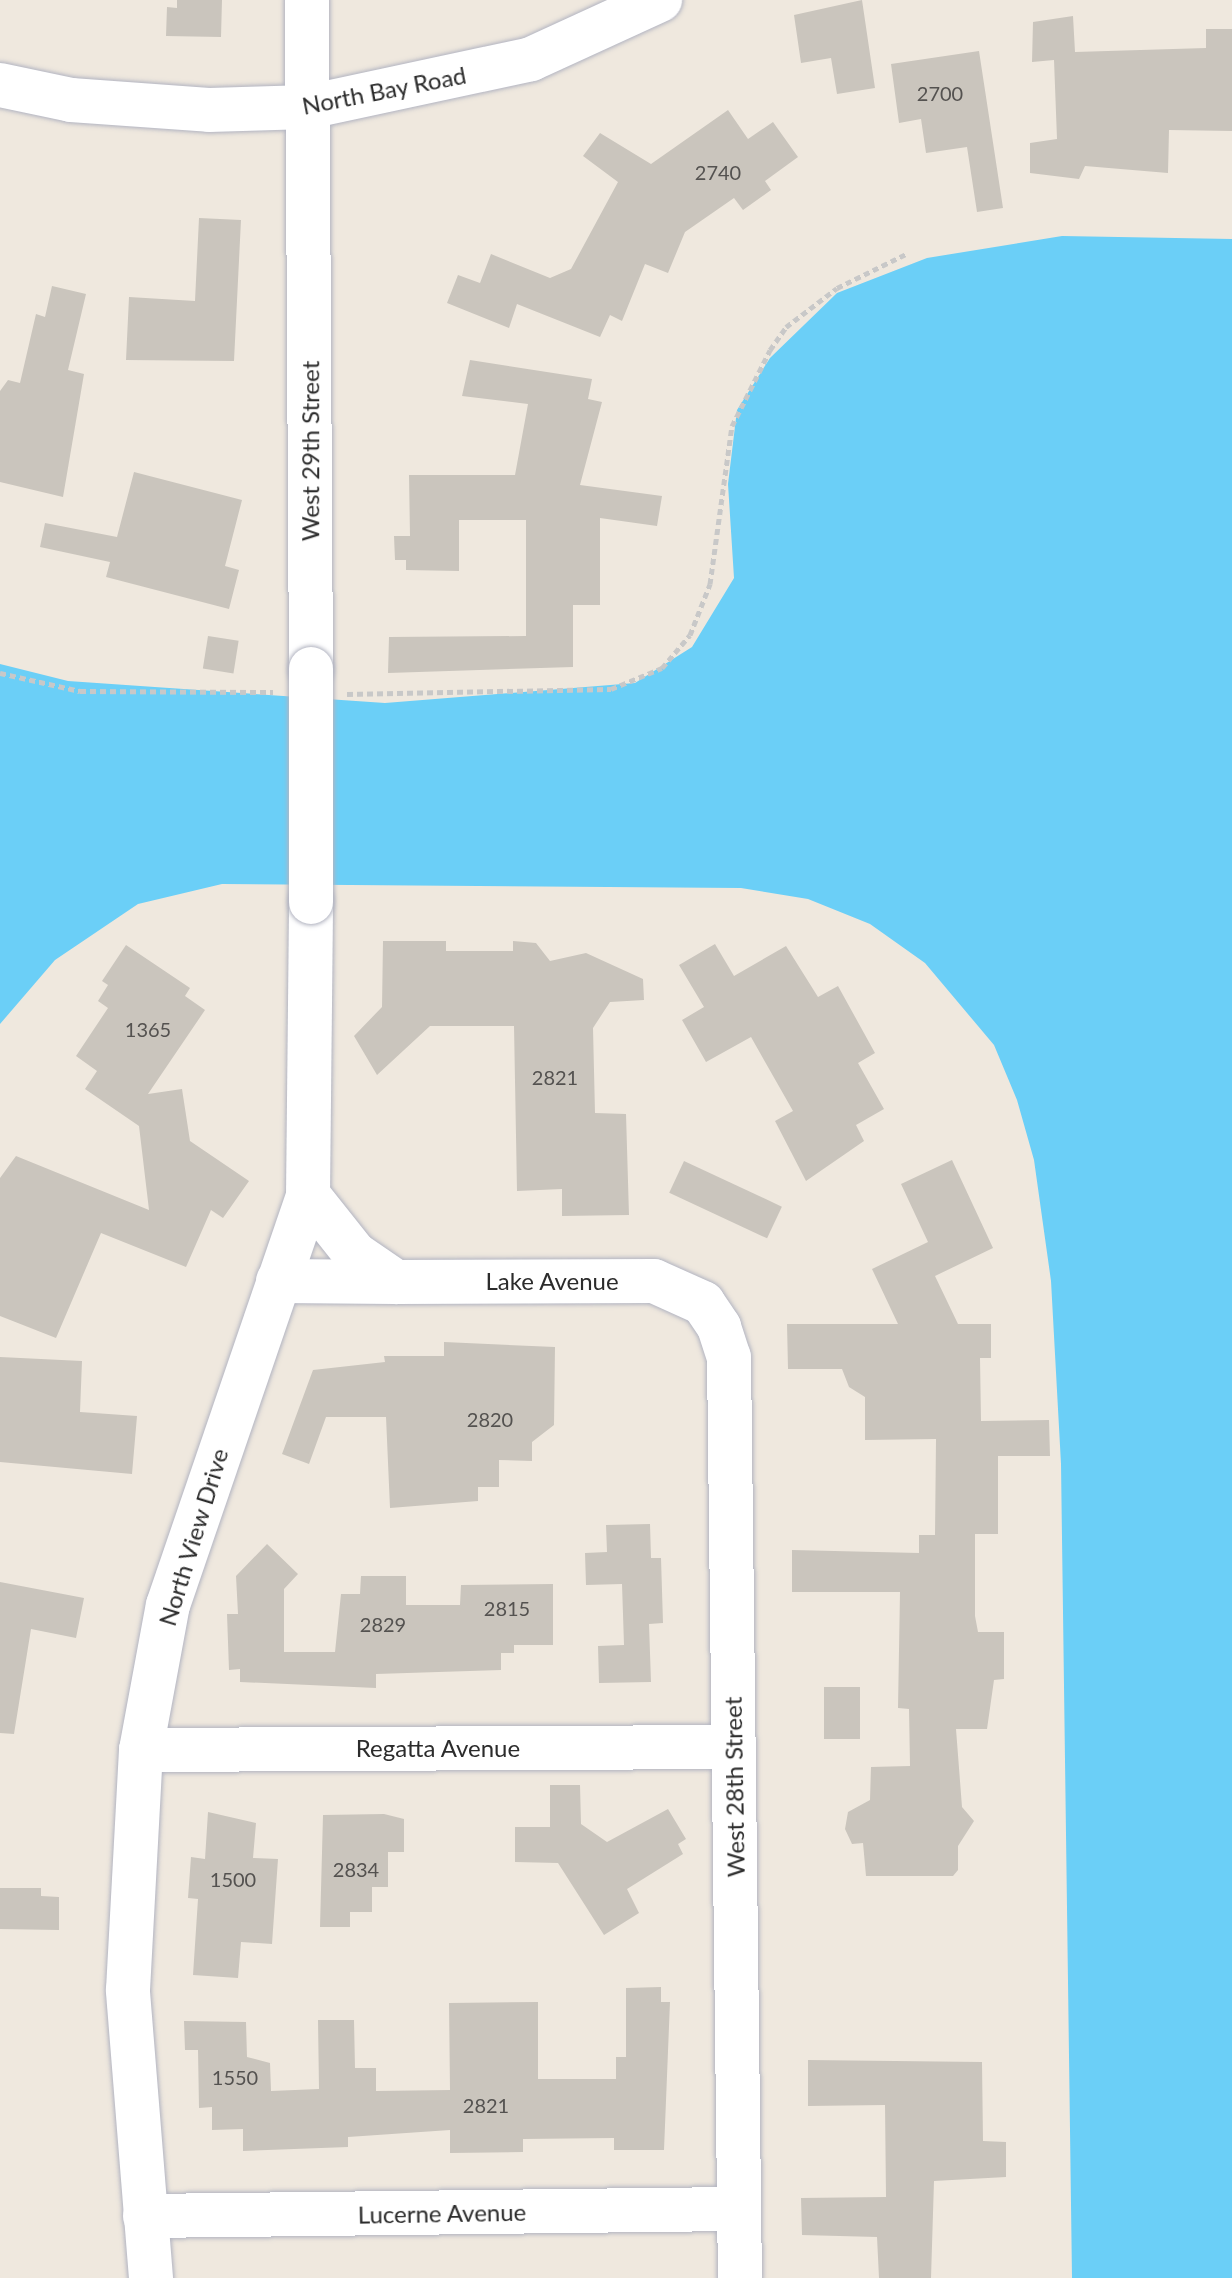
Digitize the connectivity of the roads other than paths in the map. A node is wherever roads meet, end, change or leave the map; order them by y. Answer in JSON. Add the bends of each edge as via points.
{"nodes":[{"id":1,"x":307,"y":0,"type":"edge"},
{"id":2,"x":660,"y":0,"type":"edge"},
{"id":3,"x":0,"y":85,"type":"edge"},
{"id":4,"x":308,"y":107,"type":"junction"},
{"id":5,"x":311,"y":902,"type":"joint"},
{"id":6,"x":308,"y":1195,"type":"junction"},
{"id":7,"x":278,"y":1281,"type":"junction"},
{"id":8,"x":396,"y":1282,"type":"junction"},
{"id":9,"x":703,"y":1303,"type":"joint"},
{"id":10,"x":734,"y":1747,"type":"junction"},
{"id":11,"x":141,"y":1750,"type":"junction"},
{"id":12,"x":739,"y":2209,"type":"junction"},
{"id":13,"x":145,"y":2216,"type":"junction"},
{"id":14,"x":151,"y":2278,"type":"edge"},
{"id":15,"x":740,"y":2278,"type":"edge"}],
"edges":[{"from":1,"to":4,"type":"street","name":"West 29th Street"},
{"from":2,"to":4,"type":"street","name":"North Bay Road","via":[[531,59]]},
{"from":3,"to":4,"type":"street","name":"North Bay Road","via":[[71,100],[209,110]]},
{"from":4,"to":5,"type":"street","name":"West 29th Street","bridge":true},
{"from":5,"to":6,"type":"street","name":"North View Drive"},
{"from":6,"to":7,"type":"street","name":"North View Drive"},
{"from":6,"to":8,"type":"street","via":[[355,1254]]},
{"from":7,"to":8,"type":"street","name":"Lake Avenue"},
{"from":7,"to":11,"type":"street","name":"North View Drive","via":[[168,1605]]},
{"from":8,"to":9,"type":"street","name":"Lake Avenue","via":[[654,1281]]},
{"from":9,"to":10,"type":"street","name":"West 28th Street","via":[[729,1357]]},
{"from":10,"to":11,"type":"street","name":"Regatta Avenue"},
{"from":10,"to":12,"type":"street","name":"West 28th Street"},
{"from":11,"to":13,"type":"street","name":"North View Drive","via":[[128,1990]]},
{"from":12,"to":13,"type":"street","name":"Lucerne Avenue"},
{"from":12,"to":15,"type":"street","name":"West 28th Street"},
{"from":13,"to":14,"type":"street","name":"North View Drive"}]}
